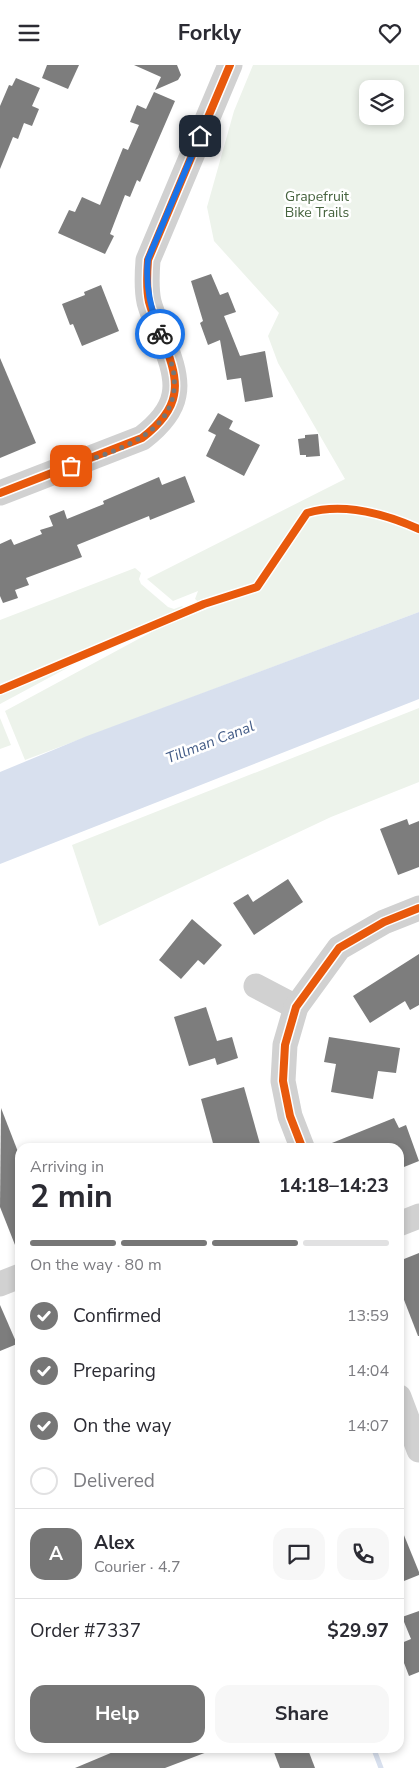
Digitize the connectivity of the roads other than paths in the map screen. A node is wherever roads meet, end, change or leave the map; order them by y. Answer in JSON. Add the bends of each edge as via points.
{"nodes":[{"id":1,"x":230,"y":65,"type":"edge"},
{"id":2,"x":0,"y":493,"type":"edge"},
{"id":3,"x":419,"y":908,"type":"edge"},
{"id":4,"x":256,"y":986,"type":"dead end"},
{"id":5,"x":296,"y":1007,"type":"junction"},
{"id":6,"x":300,"y":1143,"type":"edge"},
{"id":7,"x":419,"y":1216,"type":"edge"},
{"id":8,"x":404,"y":1222,"type":"edge"},
{"id":9,"x":15,"y":1278,"type":"edge"},
{"id":10,"x":0,"y":1284,"type":"edge"},
{"id":11,"x":404,"y":1410,"type":"edge"},
{"id":12,"x":419,"y":1450,"type":"edge"}],
"edges":[{"from":1,"to":2,"type":"street","via":[[148,259],[149,301],[174,373],[174,396],[157,426],[142,438]]},
{"from":3,"to":5,"type":"street","via":[[384,922],[339,948]]},
{"from":4,"to":5,"type":"street"},
{"from":5,"to":6,"type":"street","via":[[285,1045],[283,1081],[290,1116]]},
{"from":7,"to":8,"type":"street"},
{"from":9,"to":10,"type":"street"},
{"from":11,"to":12,"type":"street"}]}
